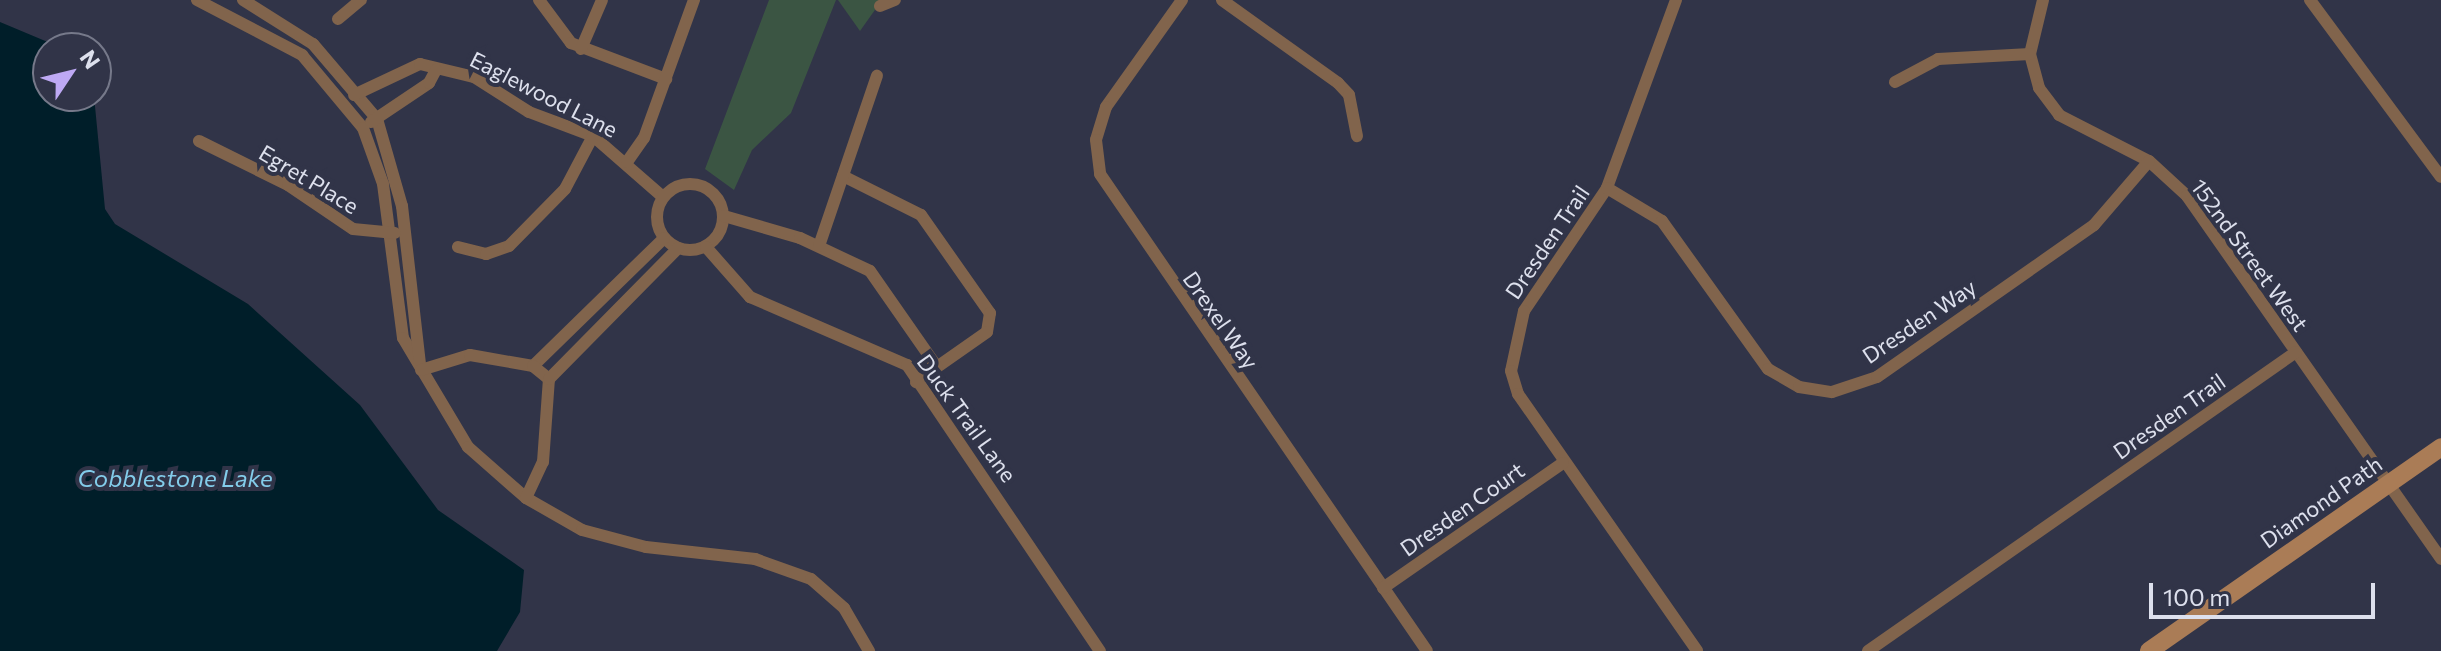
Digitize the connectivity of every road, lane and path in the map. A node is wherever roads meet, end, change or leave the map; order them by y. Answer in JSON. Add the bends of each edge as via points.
{"nodes":[{"id":1,"x":197,"y":0,"type":"edge"},
{"id":2,"x":243,"y":0,"type":"edge"},
{"id":3,"x":361,"y":0,"type":"edge"},
{"id":4,"x":539,"y":0,"type":"edge"},
{"id":5,"x":602,"y":0,"type":"edge"},
{"id":6,"x":694,"y":0,"type":"edge"},
{"id":7,"x":895,"y":0,"type":"edge"},
{"id":8,"x":1182,"y":0,"type":"edge"},
{"id":9,"x":1222,"y":0,"type":"edge"},
{"id":10,"x":1676,"y":0,"type":"edge"},
{"id":11,"x":2043,"y":0,"type":"edge"},
{"id":12,"x":2310,"y":0,"type":"edge"},
{"id":13,"x":880,"y":6,"type":"dead end"},
{"id":14,"x":274,"y":16,"type":"junction"},
{"id":15,"x":338,"y":19,"type":"dead end"},
{"id":16,"x":265,"y":32,"type":"junction"},
{"id":17,"x":581,"y":49,"type":"junction"},
{"id":18,"x":2030,"y":54,"type":"junction"},
{"id":19,"x":436,"y":70,"type":"junction"},
{"id":20,"x":877,"y":76,"type":"dead end"},
{"id":21,"x":666,"y":79,"type":"junction"},
{"id":22,"x":1895,"y":82,"type":"dead end"},
{"id":23,"x":359,"y":92,"type":"junction"},
{"id":24,"x":346,"y":101,"type":"junction"},
{"id":25,"x":377,"y":119,"type":"junction"},
{"id":26,"x":363,"y":128,"type":"junction"},
{"id":27,"x":593,"y":136,"type":"junction"},
{"id":28,"x":1357,"y":136,"type":"dead end"},
{"id":29,"x":199,"y":141,"type":"dead end"},
{"id":30,"x":2149,"y":161,"type":"junction"},
{"id":31,"x":627,"y":162,"type":"junction"},
{"id":32,"x":843,"y":176,"type":"junction"},
{"id":33,"x":2441,"y":177,"type":"edge"},
{"id":34,"x":1607,"y":188,"type":"junction"},
{"id":35,"x":663,"y":197,"type":"junction"},
{"id":36,"x":724,"y":216,"type":"junction"},
{"id":37,"x":389,"y":233,"type":"junction"},
{"id":38,"x":404,"y":233,"type":"junction"},
{"id":39,"x":664,"y":238,"type":"junction"},
{"id":40,"x":819,"y":246,"type":"junction"},
{"id":41,"x":458,"y":247,"type":"dead end"},
{"id":42,"x":706,"y":247,"type":"junction"},
{"id":43,"x":678,"y":248,"type":"junction"},
{"id":44,"x":2296,"y":352,"type":"junction"},
{"id":45,"x":533,"y":366,"type":"junction"},
{"id":46,"x":937,"y":367,"type":"junction"},
{"id":47,"x":421,"y":368,"type":"junction"},
{"id":48,"x":549,"y":379,"type":"junction"},
{"id":49,"x":916,"y":382,"type":"junction"},
{"id":50,"x":2441,"y":447,"type":"edge"},
{"id":51,"x":1563,"y":463,"type":"junction"},
{"id":52,"x":2388,"y":484,"type":"junction"},
{"id":53,"x":526,"y":498,"type":"junction"},
{"id":54,"x":2441,"y":559,"type":"edge"},
{"id":55,"x":1383,"y":588,"type":"junction"},
{"id":56,"x":869,"y":651,"type":"edge"},
{"id":57,"x":1100,"y":651,"type":"edge"},
{"id":58,"x":1427,"y":651,"type":"edge"},
{"id":59,"x":1697,"y":651,"type":"edge"},
{"id":60,"x":1868,"y":651,"type":"edge"},
{"id":61,"x":2149,"y":651,"type":"edge"}],
"edges":[{"from":1,"to":16,"type":"street"},
{"from":2,"to":14,"type":"street"},
{"from":3,"to":15,"type":"street"},
{"from":4,"to":17,"type":"street"},
{"from":5,"to":17,"type":"street"},
{"from":6,"to":21,"type":"street"},
{"from":7,"to":13,"type":"street"},
{"from":8,"to":55,"type":"street","name":"Drexel Way","via":[[1106,107],[1096,140],[1100,174]]},
{"from":9,"to":28,"type":"street","via":[[1338,83],[1349,95]]},
{"from":10,"to":34,"type":"street","name":"Dresden Trail"},
{"from":11,"to":18,"type":"street"},
{"from":12,"to":33,"type":"street"},
{"from":14,"to":16,"type":"street"},
{"from":14,"to":23,"type":"street"},
{"from":16,"to":24,"type":"street","via":[[302,55]]},
{"from":17,"to":21,"type":"street"},
{"from":18,"to":22,"type":"street","via":[[1938,59]]},
{"from":18,"to":30,"type":"street","name":"152nd Street West","via":[[2039,88],[2059,115]]},
{"from":19,"to":23,"type":"street","name":"Eaglewood Lane","via":[[420,64]]},
{"from":19,"to":25,"type":"street","name":"Eaglewood Lane"},
{"from":19,"to":27,"type":"street","name":"Eaglewood Lane","via":[[474,77],[529,112]]},
{"from":20,"to":32,"type":"street"},
{"from":21,"to":31,"type":"street"},
{"from":23,"to":24,"type":"street","name":"Eaglewood Lane"},
{"from":23,"to":25,"type":"street"},
{"from":24,"to":26,"type":"street"},
{"from":25,"to":26,"type":"street","name":"Eaglewood Lane"},
{"from":25,"to":38,"type":"street"},
{"from":26,"to":37,"type":"street"},
{"from":27,"to":31,"type":"street","name":"Eaglewood Lane"},
{"from":27,"to":41,"type":"street","via":[[565,189],[509,246],[486,254]]},
{"from":29,"to":37,"type":"street","name":"Egret Place","via":[[288,185],[344,225]]},
{"from":30,"to":34,"type":"street","name":"Dresden Way","via":[[2094,225],[1877,377],[1832,392],[1799,387],[1768,369],[1662,221]]},
{"from":30,"to":44,"type":"street","name":"152nd Street West","via":[[2187,196]]},
{"from":31,"to":35,"type":"street","name":"Eaglewood Lane"},
{"from":32,"to":40,"type":"street"},
{"from":32,"to":46,"type":"street","via":[[921,215],[992,323]]},
{"from":34,"to":51,"type":"street","name":"Dresden Trail","via":[[1524,311],[1511,344],[1518,394]]},
{"from":35,"to":36,"type":"street","via":[[679,186],[704,187]]},
{"from":35,"to":39,"type":"street","via":[[657,222]]},
{"from":36,"to":40,"type":"street"},
{"from":36,"to":42,"type":"street"},
{"from":37,"to":38,"type":"street","name":"Egret Place"},
{"from":37,"to":47,"type":"street","via":[[395,308]]},
{"from":38,"to":47,"type":"street"},
{"from":39,"to":43,"type":"street"},
{"from":39,"to":45,"type":"street"},
{"from":40,"to":46,"type":"street","via":[[870,271]]},
{"from":42,"to":43,"type":"street"},
{"from":42,"to":49,"type":"street","name":"Duck Trail Lane","via":[[750,297],[898,358]]},
{"from":43,"to":48,"type":"street"},
{"from":44,"to":52,"type":"street","name":"152nd Street West"},
{"from":44,"to":60,"type":"street","name":"Dresden Trail"},
{"from":45,"to":47,"type":"street","via":[[454,354]]},
{"from":45,"to":48,"type":"street"},
{"from":46,"to":49,"type":"street"},
{"from":47,"to":53,"type":"street","via":[[468,447]]},
{"from":48,"to":53,"type":"street","via":[[543,462]]},
{"from":49,"to":57,"type":"street","name":"Duck Trail Lane","via":[[1045,559]]},
{"from":50,"to":52,"type":"street","name":"Diamond Path"},
{"from":51,"to":55,"type":"street","name":"Dresden Court"},
{"from":51,"to":59,"type":"street","name":"Dresden Trail"},
{"from":52,"to":54,"type":"street","name":"152nd Street West"},
{"from":52,"to":61,"type":"street","name":"Diamond Path"},
{"from":53,"to":56,"type":"street","via":[[582,530],[646,547],[782,565],[827,590]]},
{"from":55,"to":58,"type":"street","name":"Drexel Way"}]}
